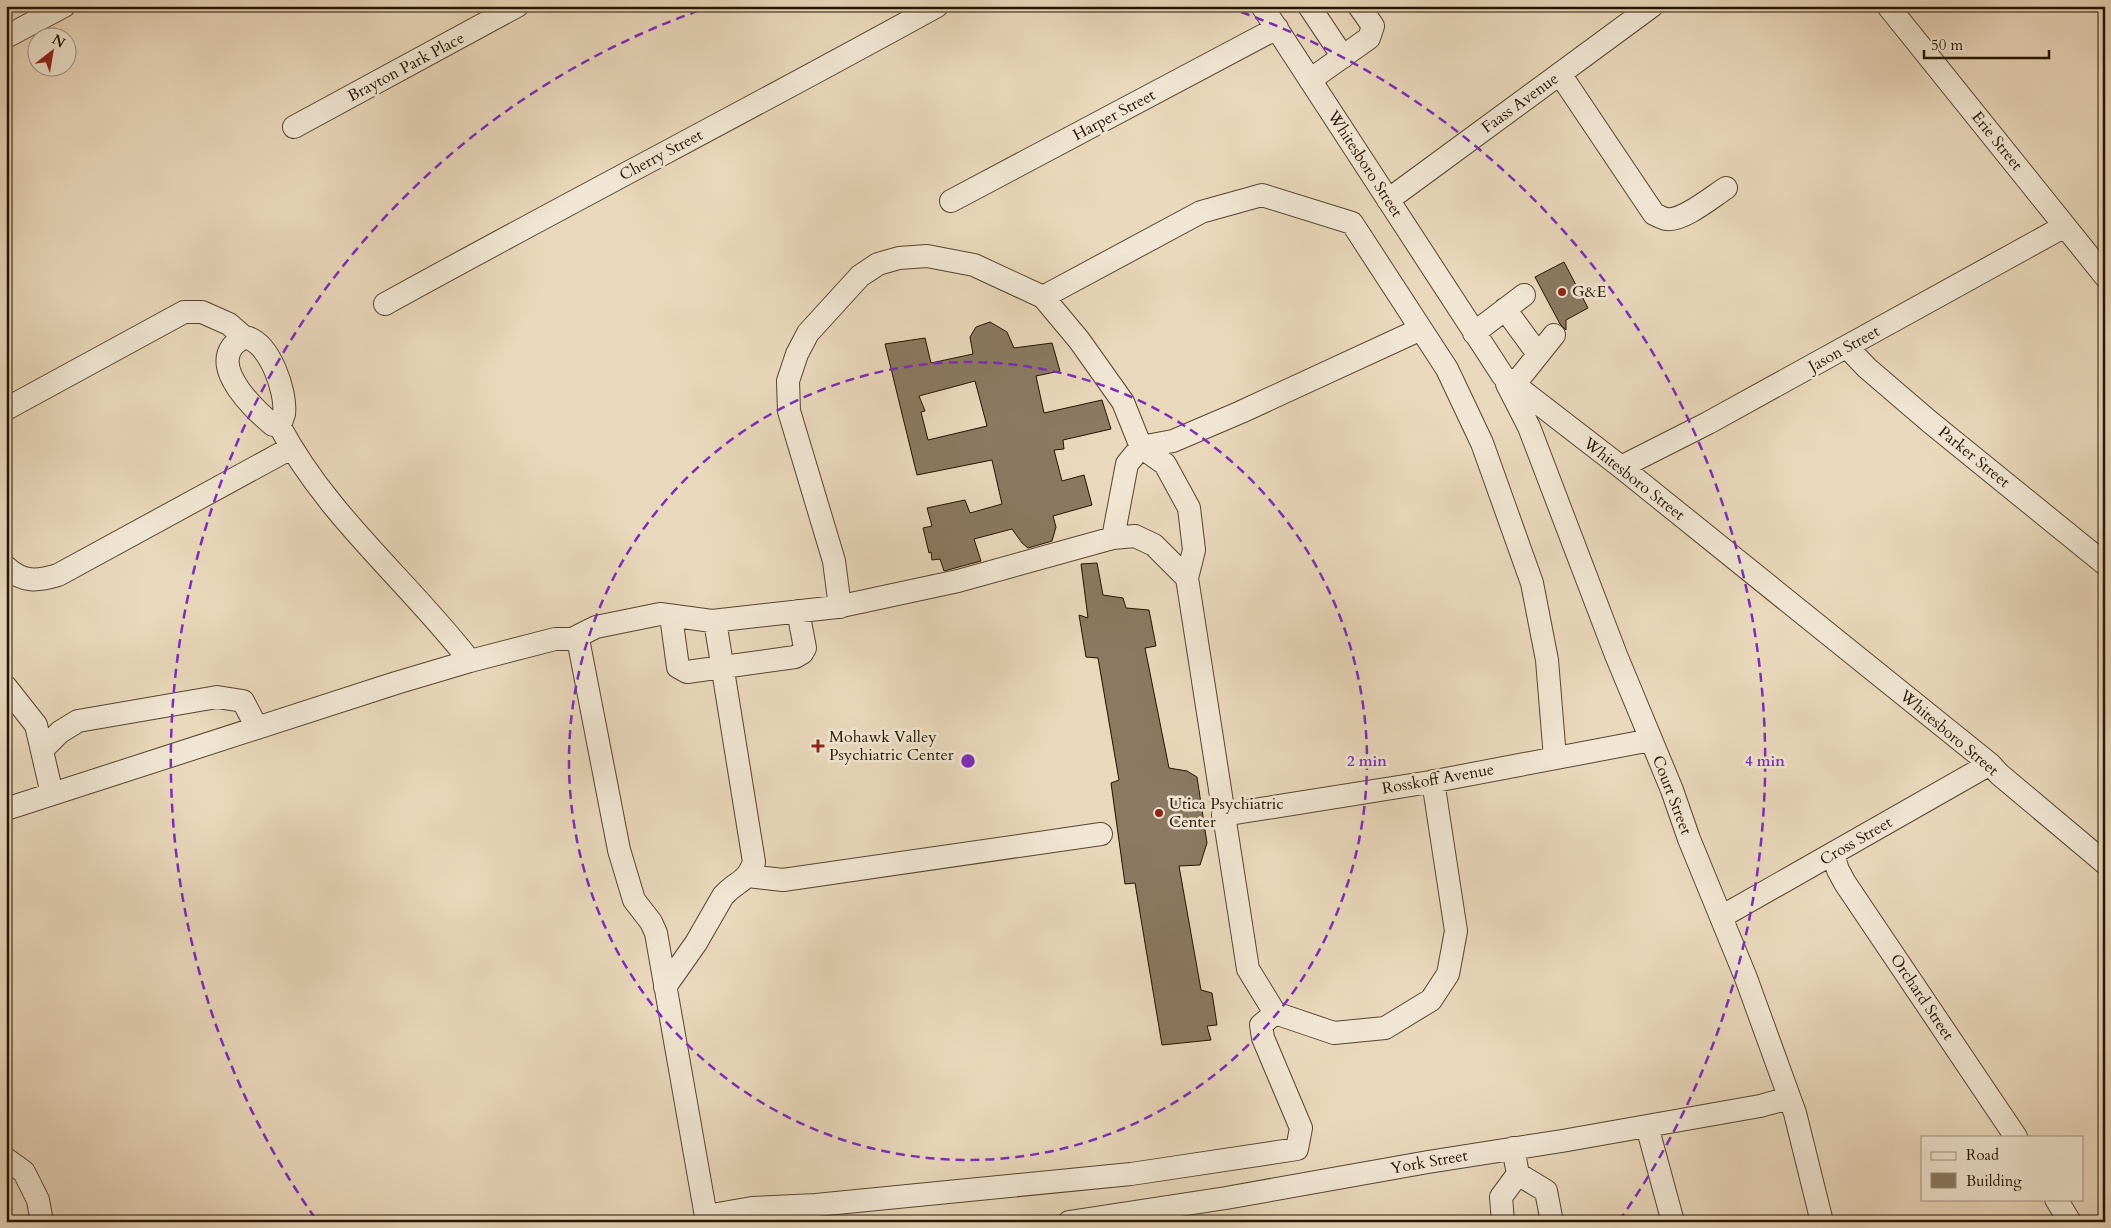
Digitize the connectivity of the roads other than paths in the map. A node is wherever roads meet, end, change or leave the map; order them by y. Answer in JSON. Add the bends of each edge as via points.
{"nodes":[{"id":1,"x":64,"y":6,"type":"edge"},
{"id":2,"x":518,"y":6,"type":"edge"},
{"id":3,"x":937,"y":6,"type":"edge"},
{"id":4,"x":1262,"y":6,"type":"edge"},
{"id":5,"x":1308,"y":6,"type":"edge"},
{"id":6,"x":1360,"y":6,"type":"edge"},
{"id":7,"x":1652,"y":6,"type":"edge"},
{"id":8,"x":1888,"y":6,"type":"edge"},
{"id":9,"x":1277,"y":28,"type":"junction"},
{"id":10,"x":6,"y":36,"type":"edge"},
{"id":11,"x":1343,"y":57,"type":"junction"},
{"id":12,"x":1560,"y":74,"type":"junction"},
{"id":13,"x":1310,"y":80,"type":"junction"},
{"id":14,"x":294,"y":127,"type":"dead end"},
{"id":15,"x":1726,"y":188,"type":"dead end"},
{"id":16,"x":1388,"y":200,"type":"junction"},
{"id":17,"x":951,"y":201,"type":"dead end"},
{"id":18,"x":2064,"y":226,"type":"junction"},
{"id":19,"x":2102,"y":266,"type":"edge"},
{"id":20,"x":1043,"y":297,"type":"junction"},
{"id":21,"x":384,"y":304,"type":"dead end"},
{"id":22,"x":1421,"y":330,"type":"junction"},
{"id":23,"x":1474,"y":333,"type":"junction"},
{"id":24,"x":244,"y":337,"type":"junction"},
{"id":25,"x":1847,"y":347,"type":"junction"},
{"id":26,"x":1508,"y":380,"type":"junction"},
{"id":27,"x":6,"y":409,"type":"edge"},
{"id":28,"x":279,"y":425,"type":"junction"},
{"id":29,"x":1141,"y":447,"type":"junction"},
{"id":30,"x":291,"y":448,"type":"junction"},
{"id":31,"x":1621,"y":467,"type":"junction"},
{"id":32,"x":1113,"y":538,"type":"junction"},
{"id":33,"x":2105,"y":564,"type":"edge"},
{"id":34,"x":6,"y":567,"type":"edge"},
{"id":35,"x":1187,"y":578,"type":"junction"},
{"id":36,"x":840,"y":607,"type":"junction"},
{"id":37,"x":798,"y":611,"type":"junction"},
{"id":38,"x":671,"y":616,"type":"junction"},
{"id":39,"x":715,"y":621,"type":"junction"},
{"id":40,"x":572,"y":639,"type":"junction"},
{"id":41,"x":470,"y":661,"type":"junction"},
{"id":42,"x":723,"y":668,"type":"junction"},
{"id":43,"x":6,"y":687,"type":"edge"},
{"id":44,"x":257,"y":728,"type":"junction"},
{"id":45,"x":1651,"y":740,"type":"junction"},
{"id":46,"x":42,"y":750,"type":"junction"},
{"id":47,"x":1555,"y":758,"type":"junction"},
{"id":48,"x":1990,"y":764,"type":"junction"},
{"id":49,"x":1433,"y":781,"type":"junction"},
{"id":50,"x":52,"y":794,"type":"junction"},
{"id":51,"x":6,"y":809,"type":"edge"},
{"id":52,"x":1223,"y":815,"type":"junction"},
{"id":53,"x":1101,"y":834,"type":"dead end"},
{"id":54,"x":1833,"y":854,"type":"junction"},
{"id":55,"x":2105,"y":863,"type":"edge"},
{"id":56,"x":748,"y":876,"type":"junction"},
{"id":57,"x":1721,"y":917,"type":"junction"},
{"id":58,"x":665,"y":987,"type":"junction"},
{"id":59,"x":1275,"y":1013,"type":"junction"},
{"id":60,"x":1789,"y":1098,"type":"junction"},
{"id":61,"x":1647,"y":1126,"type":"junction"},
{"id":62,"x":2015,"y":1136,"type":"edge"},
{"id":63,"x":1513,"y":1148,"type":"junction"},
{"id":64,"x":6,"y":1159,"type":"edge"},
{"id":65,"x":1518,"y":1174,"type":"junction"},
{"id":66,"x":2057,"y":1200,"type":"edge"},
{"id":67,"x":707,"y":1219,"type":"edge"},
{"id":68,"x":1083,"y":1221,"type":"edge"},
{"id":69,"x":42,"y":1222,"type":"edge"},
{"id":70,"x":1503,"y":1222,"type":"edge"},
{"id":71,"x":1552,"y":1222,"type":"edge"},
{"id":72,"x":1673,"y":1222,"type":"edge"},
{"id":73,"x":1822,"y":1222,"type":"edge"},
{"id":74,"x":2070,"y":1222,"type":"edge"}],
"edges":[{"from":1,"to":10,"type":"street"},
{"from":2,"to":14,"type":"street","name":"Brayton Park Place"},
{"from":3,"to":21,"type":"street","name":"Cherry Street"},
{"from":4,"to":9,"type":"street","name":"Whitesboro Street"},
{"from":5,"to":11,"type":"street"},
{"from":6,"to":11,"type":"street","via":[[1373,26],[1369,38]]},
{"from":7,"to":12,"type":"street","name":"Faass Avenue"},
{"from":8,"to":18,"type":"street","name":"Erie Street"},
{"from":9,"to":13,"type":"street","name":"Whitesboro Street"},
{"from":9,"to":17,"type":"street","name":"Harper Street"},
{"from":11,"to":13,"type":"street"},
{"from":12,"to":15,"type":"street","via":[[1654,214],[1667,219],[1676,218]]},
{"from":12,"to":16,"type":"street","name":"Faass Avenue"},
{"from":13,"to":16,"type":"street","name":"Whitesboro Street"},
{"from":16,"to":23,"type":"street","name":"Whitesboro Street"},
{"from":18,"to":19,"type":"street","name":"Erie Street"},
{"from":18,"to":25,"type":"street","name":"Jason Street"},
{"from":20,"to":22,"type":"street","via":[[1201,212],[1262,195],[1352,223]]},
{"from":20,"to":29,"type":"street","via":[[1079,340],[1122,402]]},
{"from":20,"to":36,"type":"street","via":[[974,265],[927,256],[899,258],[878,264],[860,276],[808,333],[788,381],[789,411],[834,561]]},
{"from":22,"to":29,"type":"street","via":[[1190,434]]},
{"from":22,"to":47,"type":"street","via":[[1447,369],[1482,443],[1532,583],[1548,660]]},
{"from":23,"to":26,"type":"street","name":"Whitesboro Street"},
{"from":23,"to":26,"type":"street","via":[[1515,302],[1546,345]]},
{"from":24,"to":27,"type":"street","via":[[229,324],[202,312],[184,312]]},
{"from":24,"to":28,"type":"street","via":[[260,345],[278,376],[284,415]]},
{"from":24,"to":28,"type":"street","via":[[232,346],[228,366],[250,405],[273,425]]},
{"from":25,"to":31,"type":"street","name":"Jason Street"},
{"from":25,"to":33,"type":"street","name":"Parker Street","via":[[1930,422]]},
{"from":26,"to":31,"type":"street","name":"Whitesboro Street"},
{"from":26,"to":45,"type":"street","name":"Court Street","via":[[1530,426]]},
{"from":28,"to":30,"type":"street"},
{"from":29,"to":32,"type":"street","via":[[1127,464]]},
{"from":29,"to":35,"type":"street","via":[[1165,464],[1189,508],[1194,550]]},
{"from":30,"to":34,"type":"street","via":[[58,574],[39,580],[15,575]]},
{"from":30,"to":41,"type":"street","via":[[356,533]]},
{"from":31,"to":48,"type":"street","name":"Whitesboro Street"},
{"from":32,"to":35,"type":"street","via":[[1135,536],[1154,545]]},
{"from":32,"to":36,"type":"street","via":[[958,581]]},
{"from":35,"to":52,"type":"street"},
{"from":36,"to":37,"type":"street"},
{"from":37,"to":39,"type":"street"},
{"from":37,"to":42,"type":"street","via":[[805,648],[802,653],[795,657]]},
{"from":38,"to":39,"type":"street"},
{"from":38,"to":40,"type":"street","via":[[660,614],[596,627]]},
{"from":38,"to":42,"type":"street","via":[[678,667],[687,672]]},
{"from":39,"to":42,"type":"street"},
{"from":40,"to":41,"type":"street","via":[[555,639]]},
{"from":40,"to":58,"type":"street","via":[[578,644],[619,850],[634,900],[656,933]]},
{"from":41,"to":44,"type":"street"},
{"from":42,"to":56,"type":"street","via":[[754,862]]},
{"from":43,"to":46,"type":"street","via":[[36,725]]},
{"from":44,"to":46,"type":"street","via":[[243,701],[217,697],[78,721],[60,732]]},
{"from":44,"to":50,"type":"street"},
{"from":45,"to":47,"type":"street","name":"Rosskoff Avenue"},
{"from":45,"to":57,"type":"street","name":"Court Street"},
{"from":46,"to":50,"type":"street"},
{"from":47,"to":49,"type":"street","name":"Rosskoff Avenue"},
{"from":48,"to":54,"type":"street","name":"Cross Street"},
{"from":48,"to":55,"type":"street","name":"Whitesboro Street"},
{"from":49,"to":52,"type":"street","name":"Rosskoff Avenue"},
{"from":49,"to":59,"type":"street","via":[[1456,931],[1448,974],[1431,1000],[1385,1028],[1334,1033]]},
{"from":50,"to":51,"type":"street"},
{"from":52,"to":59,"type":"street","via":[[1248,969]]},
{"from":53,"to":56,"type":"street","via":[[783,880]]},
{"from":54,"to":57,"type":"street","name":"Cross Street"},
{"from":54,"to":62,"type":"street","name":"Orchard Street","via":[[1845,883]]},
{"from":56,"to":58,"type":"street","via":[[723,896]]},
{"from":57,"to":60,"type":"street","name":"Court Street"},
{"from":58,"to":67,"type":"street"},
{"from":59,"to":67,"type":"street","via":[[1261,1025],[1263,1038],[1301,1128],[1297,1149],[1131,1174],[816,1205],[752,1208]]},
{"from":60,"to":61,"type":"street","name":"York Street"},
{"from":60,"to":73,"type":"street","name":"Court Street"},
{"from":61,"to":63,"type":"street","name":"York Street"},
{"from":61,"to":72,"type":"street"},
{"from":63,"to":65,"type":"street"},
{"from":63,"to":68,"type":"street","name":"York Street"},
{"from":64,"to":69,"type":"street","via":[[24,1172],[38,1200]]},
{"from":65,"to":70,"type":"street","via":[[1501,1196]]},
{"from":65,"to":71,"type":"street","via":[[1546,1191]]},
{"from":66,"to":74,"type":"street"}]}
